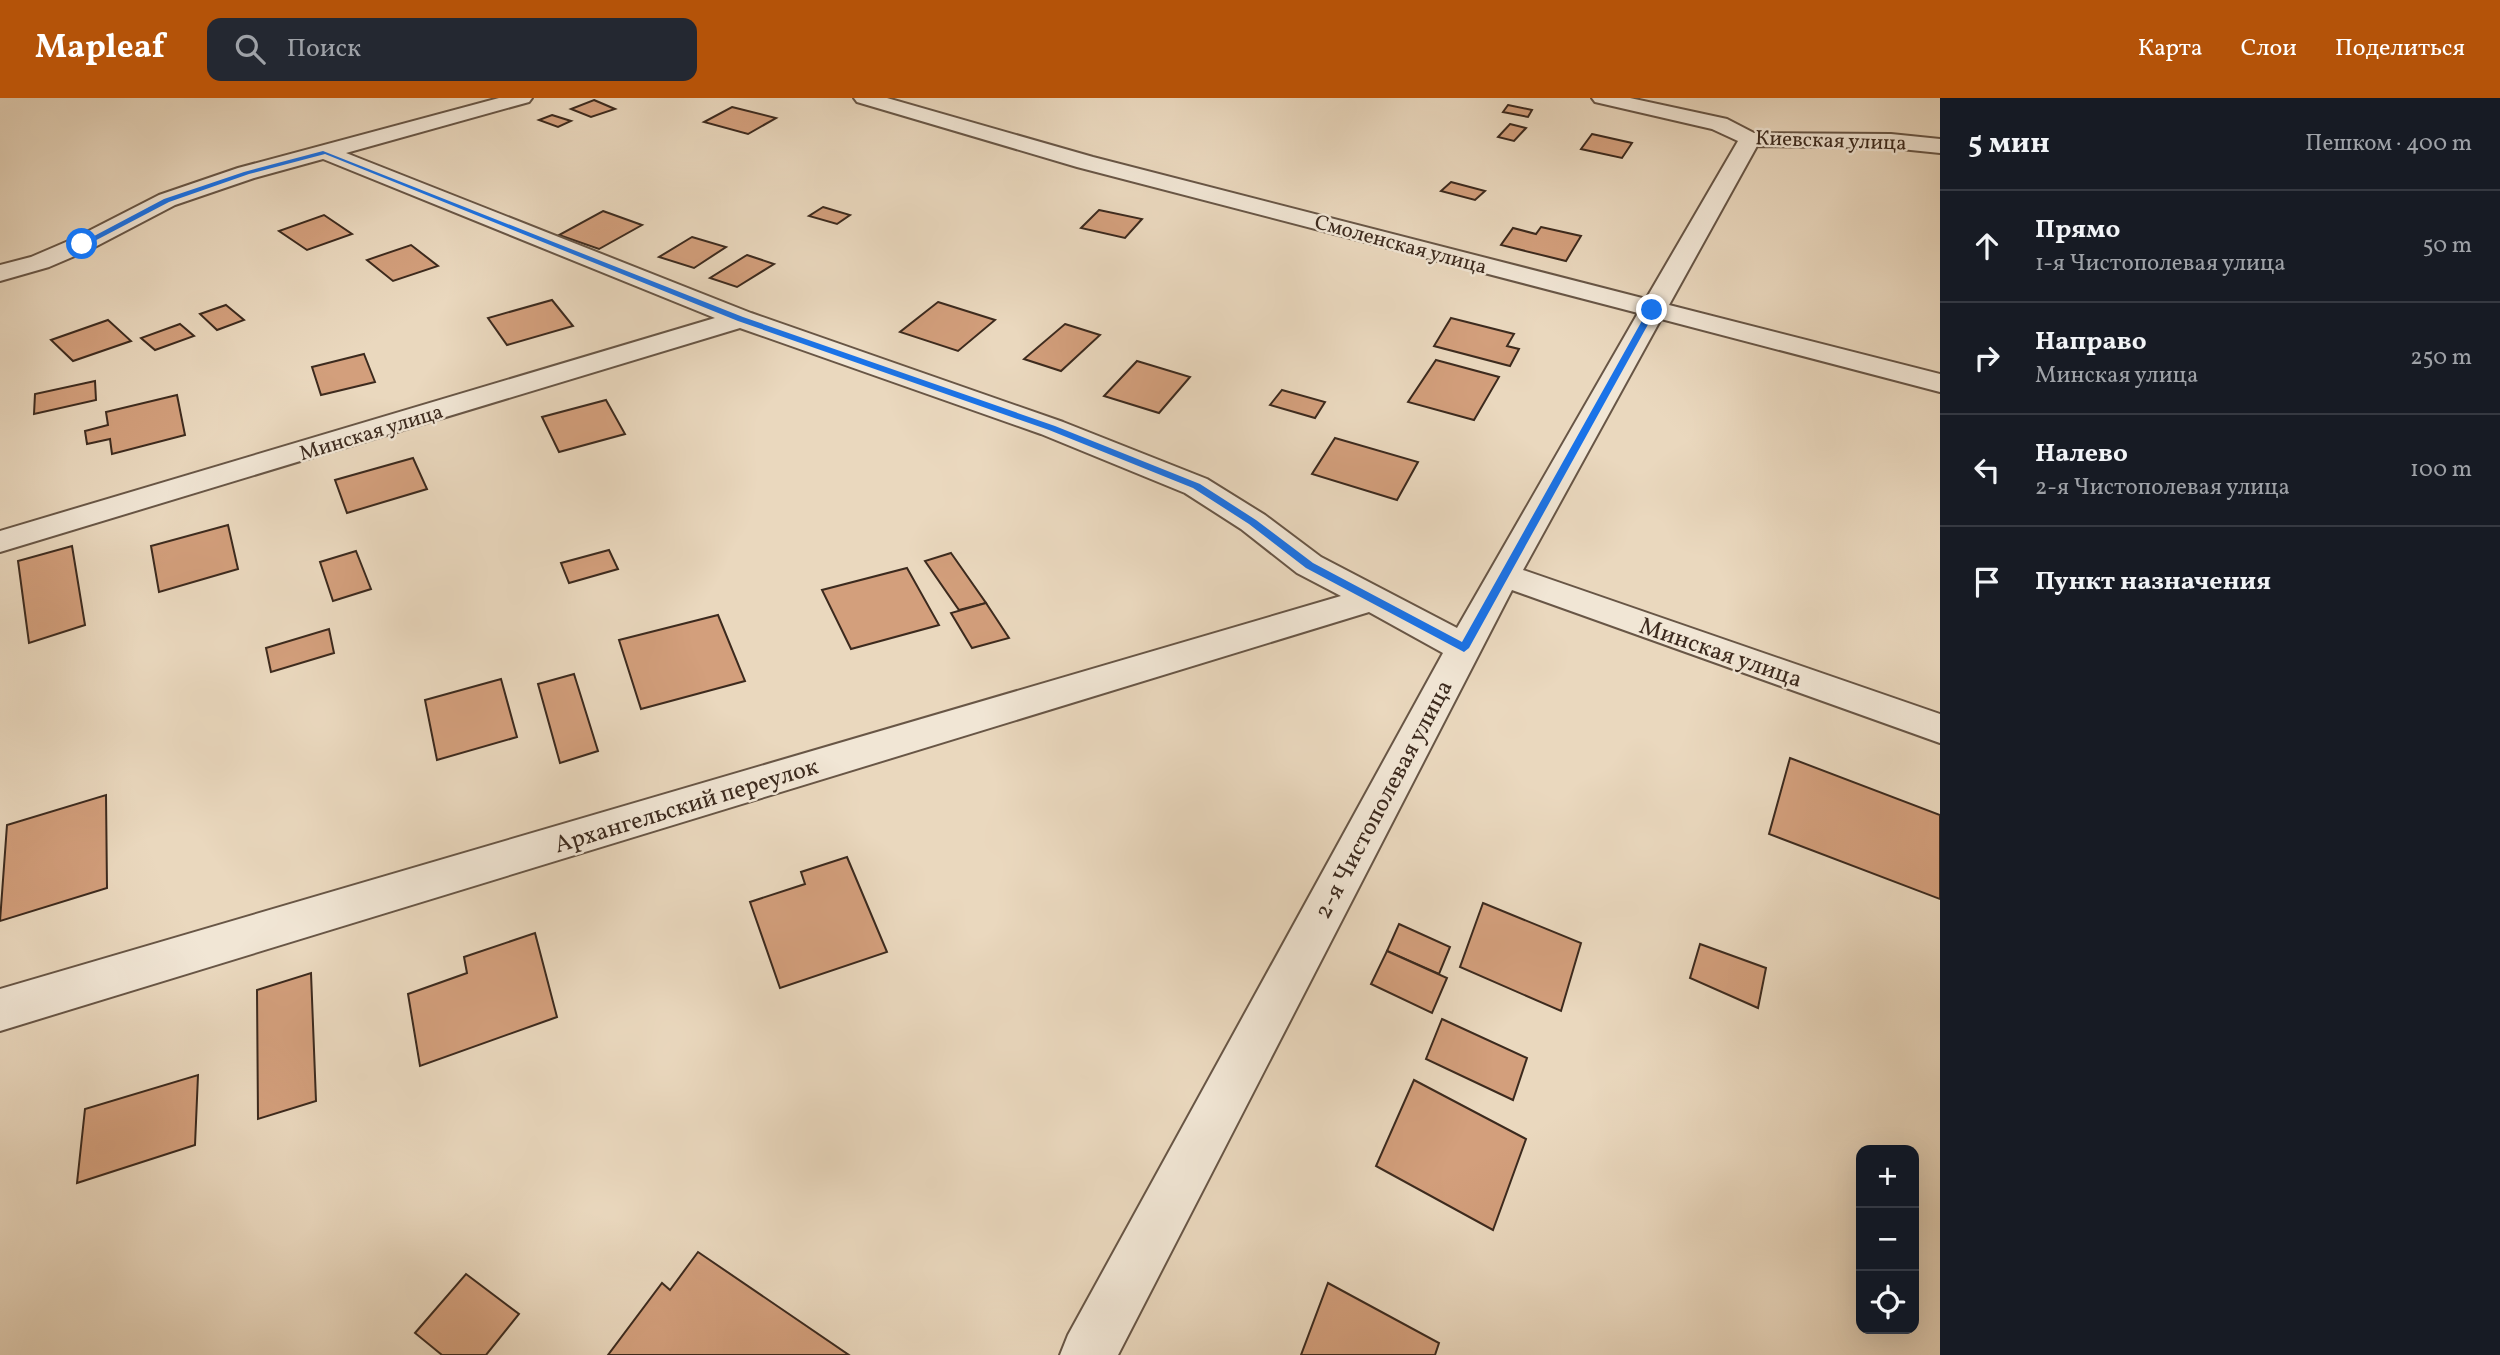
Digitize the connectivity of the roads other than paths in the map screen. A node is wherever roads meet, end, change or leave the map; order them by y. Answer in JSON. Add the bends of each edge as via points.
{"nodes":[{"id":1,"x":522,"y":98,"type":"edge"},
{"id":2,"x":864,"y":98,"type":"edge"},
{"id":3,"x":1602,"y":98,"type":"edge"},
{"id":4,"x":1750,"y":139,"type":"junction"},
{"id":5,"x":1940,"y":146,"type":"edge"},
{"id":6,"x":325,"y":152,"type":"junction"},
{"id":7,"x":0,"y":273,"type":"edge"},
{"id":8,"x":1652,"y":310,"type":"junction"},
{"id":9,"x":741,"y":319,"type":"junction"},
{"id":10,"x":1940,"y":383,"type":"edge"},
{"id":11,"x":0,"y":542,"type":"edge"},
{"id":12,"x":1503,"y":575,"type":"junction"},
{"id":13,"x":1372,"y":599,"type":"junction"},
{"id":14,"x":1464,"y":648,"type":"junction"},
{"id":15,"x":1940,"y":729,"type":"edge"},
{"id":16,"x":0,"y":1010,"type":"edge"},
{"id":17,"x":1088,"y":1355,"type":"edge"}],
"edges":[{"from":1,"to":6,"type":"street"},
{"from":2,"to":8,"type":"street","name":"Смоленская улица","via":[[1085,162]]},
{"from":3,"to":4,"type":"street","name":"Киевская улица","via":[[1719,124]]},
{"from":4,"to":5,"type":"street","name":"Киевская улица"},
{"from":4,"to":8,"type":"street","name":"2-я Чистополевая улица"},
{"from":6,"to":7,"type":"street","via":[[167,200],[82,244]]},
{"from":6,"to":9,"type":"street"},
{"from":8,"to":10,"type":"street","name":"Смоленская улица"},
{"from":8,"to":12,"type":"street","name":"2-я Чистополевая улица"},
{"from":9,"to":11,"type":"street","name":"Минская улица"},
{"from":9,"to":13,"type":"street","via":[[1052,428],[1196,486],[1309,565]]},
{"from":12,"to":14,"type":"street","name":"2-я Чистополевая улица"},
{"from":12,"to":15,"type":"street","name":"Минская улица"},
{"from":13,"to":14,"type":"street"},
{"from":13,"to":16,"type":"street","name":"Архангельский переулок"},
{"from":14,"to":17,"type":"street","name":"2-я Чистополевая улица"}]}
